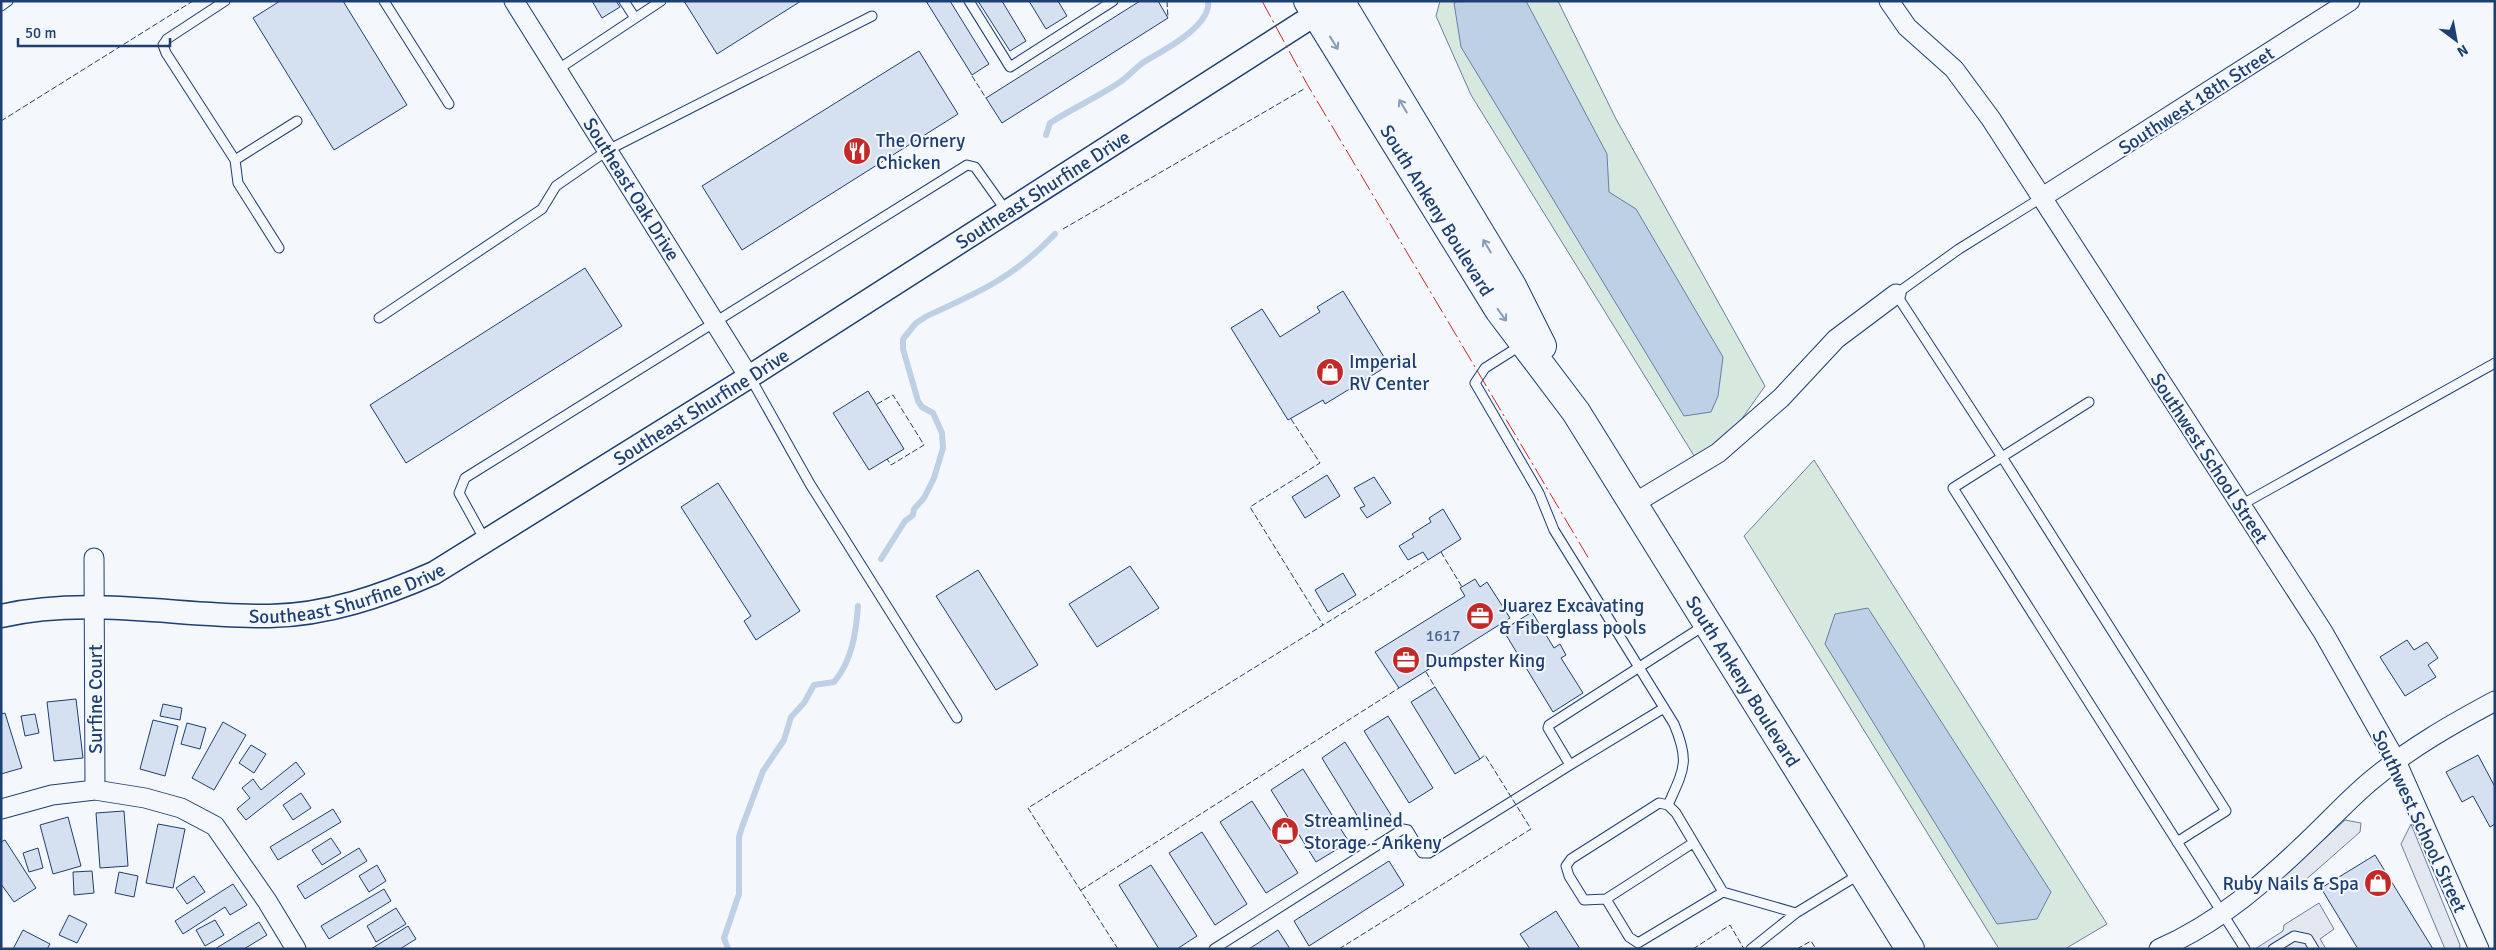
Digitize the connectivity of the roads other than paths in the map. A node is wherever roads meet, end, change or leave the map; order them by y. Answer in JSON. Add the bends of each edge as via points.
{"nodes":[{"id":1,"x":8,"y":1,"type":"edge"},
{"id":2,"x":225,"y":1,"type":"edge"},
{"id":3,"x":384,"y":1,"type":"edge"},
{"id":4,"x":514,"y":1,"type":"edge"},
{"id":5,"x":624,"y":1,"type":"edge"},
{"id":6,"x":660,"y":1,"type":"edge"},
{"id":7,"x":969,"y":1,"type":"edge"},
{"id":8,"x":1112,"y":1,"type":"edge"},
{"id":9,"x":1889,"y":1,"type":"edge"},
{"id":10,"x":2350,"y":1,"type":"edge"},
{"id":11,"x":1325,"y":4,"type":"edge"},
{"id":12,"x":1,"y":6,"type":"edge"},
{"id":13,"x":872,"y":16,"type":"dead end"},
{"id":14,"x":634,"y":18,"type":"junction"},
{"id":15,"x":557,"y":70,"type":"junction"},
{"id":16,"x":449,"y":104,"type":"dead end"},
{"id":17,"x":297,"y":121,"type":"dead end"},
{"id":18,"x":608,"y":150,"type":"junction"},
{"id":19,"x":235,"y":160,"type":"junction"},
{"id":20,"x":2041,"y":198,"type":"junction"},
{"id":21,"x":1007,"y":212,"type":"junction"},
{"id":22,"x":279,"y":248,"type":"dead end"},
{"id":23,"x":1896,"y":294,"type":"junction"},
{"id":24,"x":379,"y":318,"type":"dead end"},
{"id":25,"x":716,"y":323,"type":"junction"},
{"id":26,"x":1524,"y":344,"type":"junction"},
{"id":27,"x":2495,"y":363,"type":"edge"},
{"id":28,"x":749,"y":376,"type":"junction"},
{"id":29,"x":2089,"y":402,"type":"dead end"},
{"id":30,"x":1576,"y":412,"type":"junction"},
{"id":31,"x":2002,"y":457,"type":"junction"},
{"id":32,"x":1633,"y":504,"type":"junction"},
{"id":33,"x":2241,"y":505,"type":"junction"},
{"id":34,"x":486,"y":542,"type":"junction"},
{"id":35,"x":94,"y":558,"type":"dead end"},
{"id":36,"x":96,"y":607,"type":"junction"},
{"id":37,"x":1,"y":616,"type":"edge"},
{"id":38,"x":1707,"y":624,"type":"junction"},
{"id":39,"x":1640,"y":667,"type":"junction"},
{"id":40,"x":2495,"y":701,"type":"edge"},
{"id":41,"x":1664,"y":708,"type":"junction"},
{"id":42,"x":957,"y":718,"type":"dead end"},
{"id":43,"x":2396,"y":761,"type":"junction"},
{"id":44,"x":1570,"y":765,"type":"junction"},
{"id":45,"x":95,"y":790,"type":"junction"},
{"id":46,"x":1668,"y":805,"type":"junction"},
{"id":47,"x":1,"y":810,"type":"edge"},
{"id":48,"x":2177,"y":842,"type":"junction"},
{"id":49,"x":1693,"y":843,"type":"junction"},
{"id":50,"x":1862,"y":872,"type":"junction"},
{"id":51,"x":1723,"y":892,"type":"junction"},
{"id":52,"x":1606,"y":899,"type":"junction"},
{"id":53,"x":1796,"y":913,"type":"junction"},
{"id":54,"x":2222,"y":913,"type":"junction"},
{"id":55,"x":296,"y":949,"type":"edge"},
{"id":56,"x":1214,"y":949,"type":"edge"},
{"id":57,"x":1751,"y":949,"type":"edge"},
{"id":58,"x":1910,"y":949,"type":"edge"},
{"id":59,"x":2159,"y":949,"type":"edge"},
{"id":60,"x":2245,"y":949,"type":"edge"},
{"id":61,"x":2273,"y":949,"type":"edge"},
{"id":62,"x":2314,"y":949,"type":"edge"},
{"id":63,"x":2479,"y":949,"type":"edge"}],
"edges":[{"from":1,"to":12,"type":"lane"},
{"from":2,"to":19,"type":"lane","via":[[167,39],[163,45]]},
{"from":3,"to":16,"type":"lane"},
{"from":4,"to":15,"type":"street","name":"Southeast Oak Drive"},
{"from":5,"to":14,"type":"lane"},
{"from":6,"to":14,"type":"lane"},
{"from":7,"to":8,"type":"lane","via":[[1010,67]]},
{"from":9,"to":20,"type":"street","name":"Southwest School Street","via":[[1907,27],[1954,69]]},
{"from":10,"to":20,"type":"street","name":"Southwest 18th Street"},
{"from":11,"to":21,"type":"street","name":"Southeast Shurfine Drive"},
{"from":11,"to":26,"type":"main road","name":"South Ankeny Boulevard","one_way":true,"via":[[1499,310]]},
{"from":30,"to":11,"type":"main road","name":"South Ankeny Boulevard","one_way":true,"via":[[1512,286]]},
{"from":13,"to":18,"type":"lane"},
{"from":14,"to":15,"type":"lane"},
{"from":15,"to":18,"type":"street","name":"Southeast Oak Drive"},
{"from":17,"to":19,"type":"lane"},
{"from":18,"to":24,"type":"lane","via":[[556,186],[542,209]]},
{"from":18,"to":25,"type":"street","name":"Southeast Oak Drive"},
{"from":19,"to":22,"type":"lane","via":[[238,183]]},
{"from":20,"to":23,"type":"lane","via":[[1959,249]]},
{"from":20,"to":33,"type":"street","name":"Southwest School Street"},
{"from":21,"to":25,"type":"lane","via":[[975,167],[967,165]]},
{"from":21,"to":28,"type":"street","name":"Southeast Shurfine Drive"},
{"from":23,"to":31,"type":"lane"},
{"from":23,"to":32,"type":"street","via":[[1836,339],[1781,398],[1718,453]]},
{"from":25,"to":28,"type":"street","name":"Southeast Oak Drive"},
{"from":25,"to":34,"type":"lane","via":[[465,478],[459,493]]},
{"from":26,"to":30,"type":"main road","name":"South Ankeny Boulevard"},
{"from":26,"to":39,"type":"lane","via":[[1485,368],[1475,383],[1539,493],[1554,530]]},
{"from":27,"to":33,"type":"lane"},
{"from":28,"to":34,"type":"street","name":"Southeast Shurfine Drive"},
{"from":28,"to":42,"type":"lane","via":[[810,484]]},
{"from":29,"to":31,"type":"lane"},
{"from":30,"to":32,"type":"main road","name":"South Ankeny Boulevard"},
{"from":31,"to":48,"type":"lane","via":[[1953,488]]},
{"from":31,"to":48,"type":"lane","via":[[2226,811]]},
{"from":32,"to":38,"type":"main road","name":"South Ankeny Boulevard"},
{"from":33,"to":43,"type":"street","name":"Southwest School Street","via":[[2323,632]]},
{"from":34,"to":36,"type":"street","name":"Southeast Shurfine Drive","via":[[434,573],[395,590],[313,612],[270,616]]},
{"from":35,"to":36,"type":"street","name":"Surfine Court"},
{"from":36,"to":37,"type":"street","name":"Southeast Shurfine Drive","via":[[51,607]]},
{"from":36,"to":45,"type":"street","name":"Surfine Court"},
{"from":38,"to":39,"type":"lane"},
{"from":38,"to":50,"type":"main road","name":"South Ankeny Boulevard"},
{"from":39,"to":41,"type":"lane"},
{"from":39,"to":44,"type":"lane","via":[[1549,724]]},
{"from":40,"to":43,"type":"street","via":[[2437,732]]},
{"from":41,"to":44,"type":"lane"},
{"from":41,"to":46,"type":"lane","via":[[1684,748],[1684,769]]},
{"from":43,"to":54,"type":"street","via":[[2371,780],[2253,890]]},
{"from":43,"to":63,"type":"street","name":"Southwest School Street"},
{"from":44,"to":56,"type":"lane","via":[[1428,853],[1422,852],[1408,830],[1403,829]]},
{"from":45,"to":47,"type":"street","via":[[52,795]]},
{"from":45,"to":55,"type":"street","via":[[172,806],[215,826]]},
{"from":46,"to":49,"type":"lane"},
{"from":46,"to":52,"type":"lane","via":[[1660,803],[1571,859],[1566,866],[1584,900]]},
{"from":48,"to":54,"type":"lane"},
{"from":49,"to":51,"type":"lane"},
{"from":49,"to":52,"type":"lane"},
{"from":50,"to":53,"type":"lane"},
{"from":50,"to":58,"type":"main road","name":"South Ankeny Boulevard"},
{"from":51,"to":52,"type":"lane","via":[[1638,943],[1629,937]]},
{"from":51,"to":53,"type":"lane"},
{"from":53,"to":57,"type":"lane"},
{"from":54,"to":59,"type":"street"},
{"from":54,"to":60,"type":"lane"},
{"from":61,"to":62,"type":"lane","via":[[2294,936],[2308,939]]}]}
